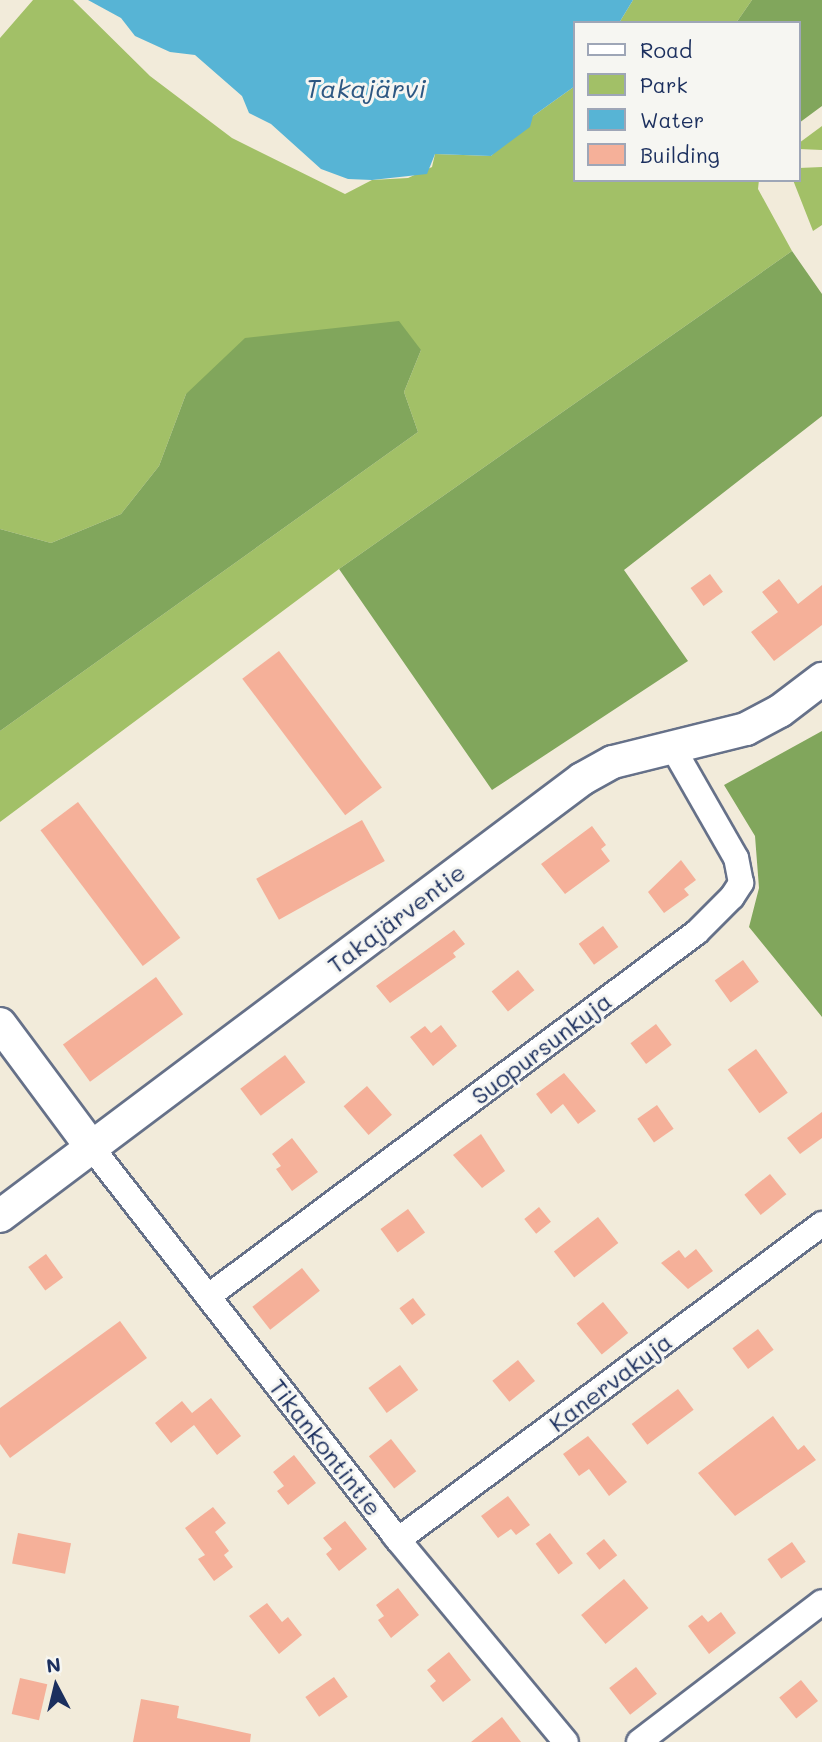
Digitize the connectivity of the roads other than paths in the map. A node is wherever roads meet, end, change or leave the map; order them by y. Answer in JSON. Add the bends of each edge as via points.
{"nodes":[{"id":1,"x":822,"y":679,"type":"edge"},
{"id":2,"x":673,"y":748,"type":"junction"},
{"id":3,"x":0,"y":1024,"type":"edge"},
{"id":4,"x":92,"y":1148,"type":"junction"},
{"id":5,"x":0,"y":1216,"type":"edge"},
{"id":6,"x":822,"y":1224,"type":"edge"},
{"id":7,"x":210,"y":1295,"type":"junction"},
{"id":8,"x":398,"y":1540,"type":"junction"},
{"id":9,"x":822,"y":1602,"type":"edge"},
{"id":10,"x":566,"y":1742,"type":"edge"},
{"id":11,"x":639,"y":1742,"type":"edge"}],
"edges":[{"from":1,"to":2,"type":"street","name":"Takajärventie","via":[[780,711],[746,729]]},
{"from":2,"to":4,"type":"street","name":"Takajärventie","via":[[613,762],[582,779]]},
{"from":2,"to":7,"type":"street","name":"Suopursunkuja","via":[[736,858],[741,883],[732,897],[697,932]]},
{"from":3,"to":4,"type":"street"},
{"from":4,"to":5,"type":"street","name":"Takajärventie"},
{"from":4,"to":7,"type":"street","name":"Tikankontintie"},
{"from":6,"to":8,"type":"street","name":"Kanervakuja"},
{"from":7,"to":8,"type":"street","name":"Tikankontintie"},
{"from":8,"to":10,"type":"street","name":"Tikankontintie"},
{"from":9,"to":11,"type":"street"}]}
